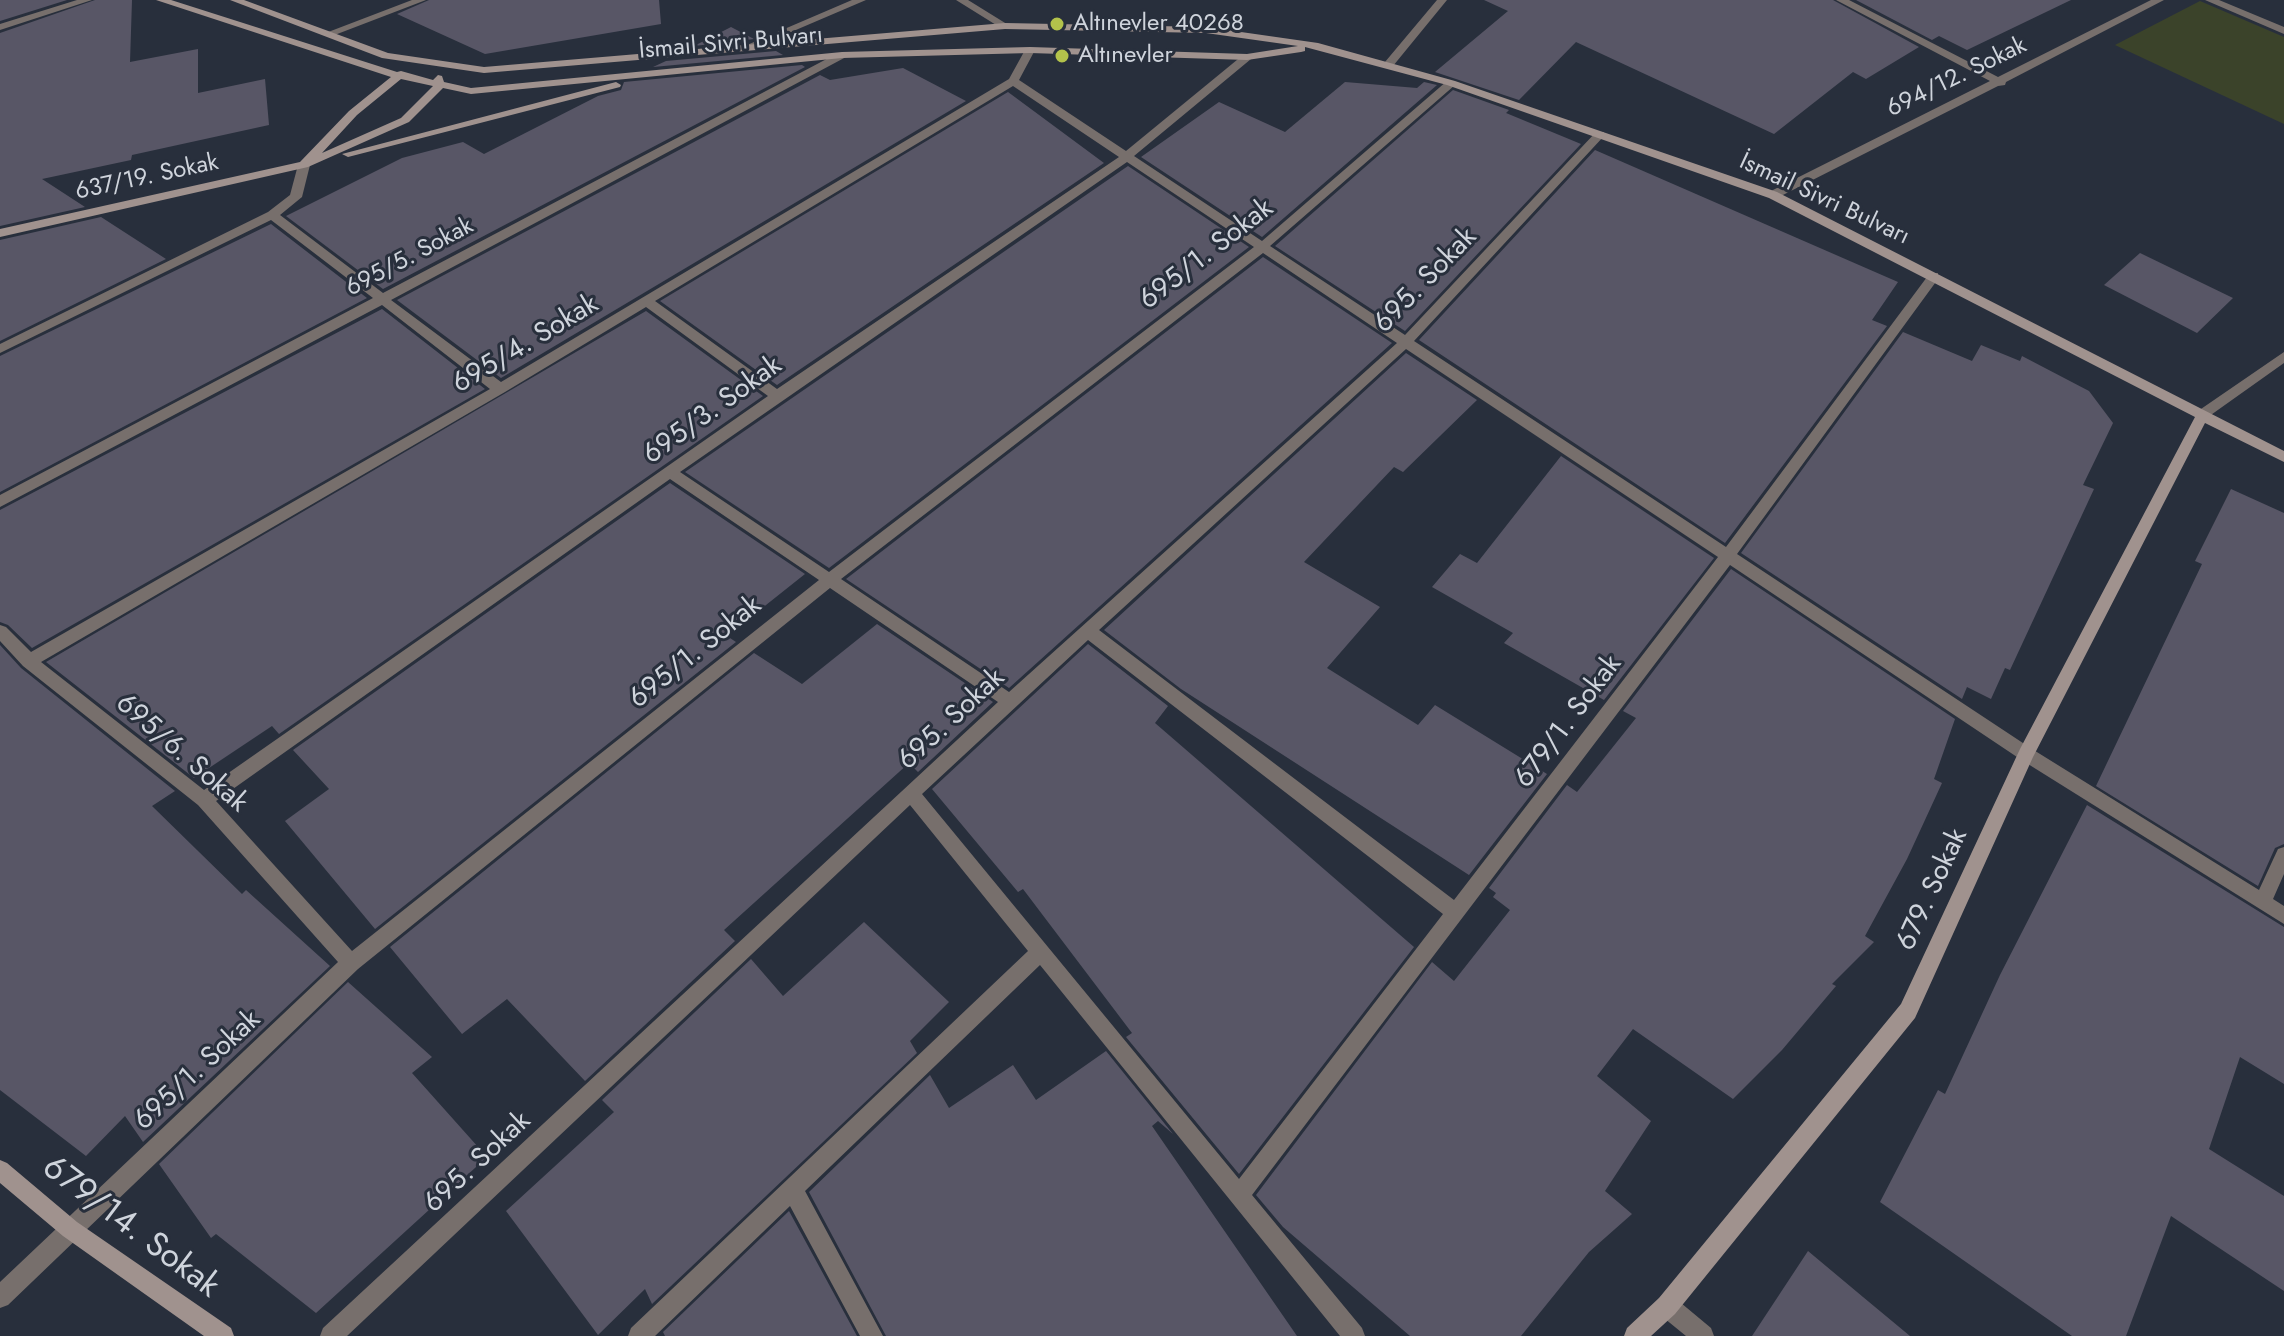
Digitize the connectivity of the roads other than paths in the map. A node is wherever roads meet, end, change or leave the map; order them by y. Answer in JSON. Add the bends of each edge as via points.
{"nodes":[{"id":1,"x":87,"y":0,"type":"edge"},
{"id":2,"x":161,"y":0,"type":"edge"},
{"id":3,"x":235,"y":0,"type":"edge"},
{"id":4,"x":421,"y":0,"type":"edge"},
{"id":5,"x":861,"y":0,"type":"edge"},
{"id":6,"x":961,"y":0,"type":"edge"},
{"id":7,"x":1442,"y":0,"type":"edge"},
{"id":8,"x":1841,"y":0,"type":"edge"},
{"id":9,"x":2159,"y":0,"type":"edge"},
{"id":10,"x":2210,"y":0,"type":"edge"},
{"id":11,"x":1005,"y":26,"type":"junction"},
{"id":12,"x":0,"y":27,"type":"edge"},
{"id":13,"x":2284,"y":31,"type":"edge"},
{"id":14,"x":328,"y":34,"type":"junction"},
{"id":15,"x":1318,"y":46,"type":"junction"},
{"id":16,"x":745,"y":48,"type":"junction"},
{"id":17,"x":1030,"y":50,"type":"junction"},
{"id":18,"x":842,"y":55,"type":"junction"},
{"id":19,"x":1247,"y":57,"type":"junction"},
{"id":20,"x":437,"y":64,"type":"junction"},
{"id":21,"x":1389,"y":64,"type":"junction"},
{"id":22,"x":668,"y":72,"type":"junction"},
{"id":23,"x":395,"y":75,"type":"junction"},
{"id":24,"x":1013,"y":81,"type":"junction"},
{"id":25,"x":1451,"y":83,"type":"junction"},
{"id":26,"x":2001,"y":83,"type":"junction"},
{"id":27,"x":439,"y":87,"type":"junction"},
{"id":28,"x":1600,"y":134,"type":"junction"},
{"id":29,"x":1126,"y":157,"type":"junction"},
{"id":30,"x":304,"y":165,"type":"junction"},
{"id":31,"x":1773,"y":195,"type":"junction"},
{"id":32,"x":272,"y":215,"type":"junction"},
{"id":33,"x":0,"y":233,"type":"edge"},
{"id":34,"x":1262,"y":247,"type":"junction"},
{"id":35,"x":1934,"y":276,"type":"junction"},
{"id":36,"x":378,"y":299,"type":"junction"},
{"id":37,"x":646,"y":301,"type":"junction"},
{"id":38,"x":1406,"y":342,"type":"junction"},
{"id":39,"x":0,"y":349,"type":"edge"},
{"id":40,"x":2284,"y":356,"type":"edge"},
{"id":41,"x":500,"y":389,"type":"junction"},
{"id":42,"x":777,"y":396,"type":"junction"},
{"id":43,"x":2203,"y":414,"type":"junction"},
{"id":44,"x":2284,"y":457,"type":"edge"},
{"id":45,"x":671,"y":473,"type":"junction"},
{"id":46,"x":0,"y":502,"type":"edge"},
{"id":47,"x":1728,"y":556,"type":"junction"},
{"id":48,"x":828,"y":581,"type":"junction"},
{"id":49,"x":1087,"y":630,"type":"junction"},
{"id":50,"x":0,"y":631,"type":"edge"},
{"id":51,"x":29,"y":661,"type":"junction"},
{"id":52,"x":1010,"y":701,"type":"junction"},
{"id":53,"x":2026,"y":754,"type":"junction"},
{"id":54,"x":911,"y":793,"type":"junction"},
{"id":55,"x":204,"y":800,"type":"junction"},
{"id":56,"x":2284,"y":855,"type":"edge"},
{"id":57,"x":2262,"y":903,"type":"junction"},
{"id":58,"x":1456,"y":913,"type":"junction"},
{"id":59,"x":2284,"y":916,"type":"edge"},
{"id":60,"x":1041,"y":951,"type":"junction"},
{"id":61,"x":351,"y":963,"type":"junction"},
{"id":62,"x":0,"y":1170,"type":"edge"},
{"id":63,"x":792,"y":1189,"type":"junction"},
{"id":64,"x":1239,"y":1195,"type":"junction"},
{"id":65,"x":70,"y":1229,"type":"junction"},
{"id":66,"x":0,"y":1297,"type":"edge"},
{"id":67,"x":1667,"y":1306,"type":"junction"},
{"id":68,"x":223,"y":1336,"type":"edge"},
{"id":69,"x":331,"y":1336,"type":"edge"},
{"id":70,"x":639,"y":1336,"type":"edge"},
{"id":71,"x":872,"y":1336,"type":"edge"},
{"id":72,"x":1354,"y":1336,"type":"edge"},
{"id":73,"x":1635,"y":1336,"type":"edge"},
{"id":74,"x":1703,"y":1336,"type":"edge"}],
"edges":[{"from":1,"to":12,"type":"street"},
{"from":2,"to":23,"type":"main road","name":"İsmail Sivri Bulvarı"},
{"from":3,"to":14,"type":"main road","name":"İsmail Sivri Bulvarı"},
{"from":4,"to":14,"type":"street"},
{"from":5,"to":16,"type":"street"},
{"from":6,"to":11,"type":"street"},
{"from":7,"to":21,"type":"street"},
{"from":8,"to":26,"type":"street"},
{"from":9,"to":26,"type":"street","name":"694/12. Sokak"},
{"from":10,"to":13,"type":"street"},
{"from":11,"to":15,"type":"main road","name":"İsmail Sivri Bulvarı","via":[[1206,30]]},
{"from":11,"to":16,"type":"main road","name":"İsmail Sivri Bulvarı"},
{"from":14,"to":20,"type":"main road","name":"İsmail Sivri Bulvarı","via":[[386,56]]},
{"from":15,"to":19,"type":"main road","name":"İsmail Sivri Bulvarı"},
{"from":15,"to":21,"type":"main road","name":"İsmail Sivri Bulvarı"},
{"from":16,"to":20,"type":"main road","name":"İsmail Sivri Bulvarı","via":[[484,70]]},
{"from":17,"to":18,"type":"main road","name":"İsmail Sivri Bulvarı"},
{"from":17,"to":19,"type":"main road","name":"İsmail Sivri Bulvarı"},
{"from":17,"to":24,"type":"street"},
{"from":18,"to":22,"type":"main road","name":"İsmail Sivri Bulvarı"},
{"from":18,"to":36,"type":"street","name":"695/5. Sokak"},
{"from":19,"to":29,"type":"street","name":"695/3. Sokak"},
{"from":20,"to":23,"type":"main road"},
{"from":20,"to":27,"type":"main road"},
{"from":21,"to":25,"type":"main road","name":"İsmail Sivri Bulvarı"},
{"from":22,"to":27,"type":"main road","name":"İsmail Sivri Bulvarı","via":[[471,91]]},
{"from":22,"to":30,"type":"main road"},
{"from":23,"to":27,"type":"main road","name":"İsmail Sivri Bulvarı"},
{"from":23,"to":30,"type":"main road"},
{"from":24,"to":29,"type":"street"},
{"from":24,"to":37,"type":"street","name":"695/4. Sokak"},
{"from":25,"to":28,"type":"main road","name":"İsmail Sivri Bulvarı"},
{"from":25,"to":34,"type":"street","name":"695/1. Sokak"},
{"from":26,"to":31,"type":"street","name":"694/12. Sokak"},
{"from":27,"to":30,"type":"main road","name":"637/19. Sokak","via":[[405,120]]},
{"from":28,"to":31,"type":"main road","name":"İsmail Sivri Bulvarı"},
{"from":28,"to":38,"type":"street","name":"695. Sokak"},
{"from":29,"to":34,"type":"street"},
{"from":29,"to":42,"type":"street","name":"695/3. Sokak"},
{"from":30,"to":32,"type":"street","via":[[296,197]]},
{"from":30,"to":33,"type":"main road","name":"637/19. Sokak"},
{"from":31,"to":35,"type":"main road","name":"İsmail Sivri Bulvarı"},
{"from":32,"to":36,"type":"street"},
{"from":32,"to":39,"type":"street"},
{"from":34,"to":38,"type":"street"},
{"from":34,"to":48,"type":"street","name":"695/1. Sokak"},
{"from":35,"to":43,"type":"main road","name":"İsmail Sivri Bulvarı"},
{"from":35,"to":47,"type":"street","name":"679/1. Sokak"},
{"from":36,"to":41,"type":"street"},
{"from":36,"to":46,"type":"street","name":"695/5. Sokak"},
{"from":37,"to":41,"type":"street","name":"695/4. Sokak"},
{"from":37,"to":42,"type":"street"},
{"from":38,"to":47,"type":"street"},
{"from":38,"to":49,"type":"street","name":"695. Sokak"},
{"from":40,"to":43,"type":"street"},
{"from":41,"to":51,"type":"street","name":"695/4. Sokak"},
{"from":42,"to":45,"type":"street","name":"695/3. Sokak"},
{"from":43,"to":44,"type":"main road","name":"İsmail Sivri Bulvarı"},
{"from":43,"to":53,"type":"main road","name":"679. Sokak"},
{"from":45,"to":48,"type":"street"},
{"from":45,"to":55,"type":"street","name":"695/3. Sokak"},
{"from":47,"to":53,"type":"street"},
{"from":47,"to":58,"type":"street","name":"679/1. Sokak"},
{"from":48,"to":52,"type":"street"},
{"from":48,"to":61,"type":"street","name":"695/1. Sokak"},
{"from":49,"to":52,"type":"street","name":"695. Sokak"},
{"from":49,"to":58,"type":"street"},
{"from":50,"to":51,"type":"street","name":"695/6. Sokak"},
{"from":51,"to":55,"type":"street","name":"695/6. Sokak"},
{"from":52,"to":54,"type":"street","name":"695. Sokak"},
{"from":53,"to":57,"type":"street"},
{"from":53,"to":67,"type":"main road","name":"679. Sokak","via":[[1908,1011]]},
{"from":54,"to":60,"type":"street"},
{"from":54,"to":69,"type":"street","name":"695. Sokak"},
{"from":55,"to":61,"type":"street","name":"695/6. Sokak"},
{"from":56,"to":57,"type":"street"},
{"from":57,"to":59,"type":"street"},
{"from":58,"to":64,"type":"street","name":"679/1. Sokak"},
{"from":60,"to":63,"type":"street"},
{"from":60,"to":64,"type":"street"},
{"from":61,"to":65,"type":"street","name":"695/1. Sokak"},
{"from":62,"to":65,"type":"main road","name":"679/14. Sokak"},
{"from":63,"to":70,"type":"street"},
{"from":63,"to":71,"type":"street"},
{"from":64,"to":72,"type":"street"},
{"from":65,"to":66,"type":"street","name":"695/1. Sokak"},
{"from":65,"to":68,"type":"main road","name":"679/14. Sokak"},
{"from":67,"to":73,"type":"main road","name":"679. Sokak"},
{"from":67,"to":74,"type":"street"}]}
